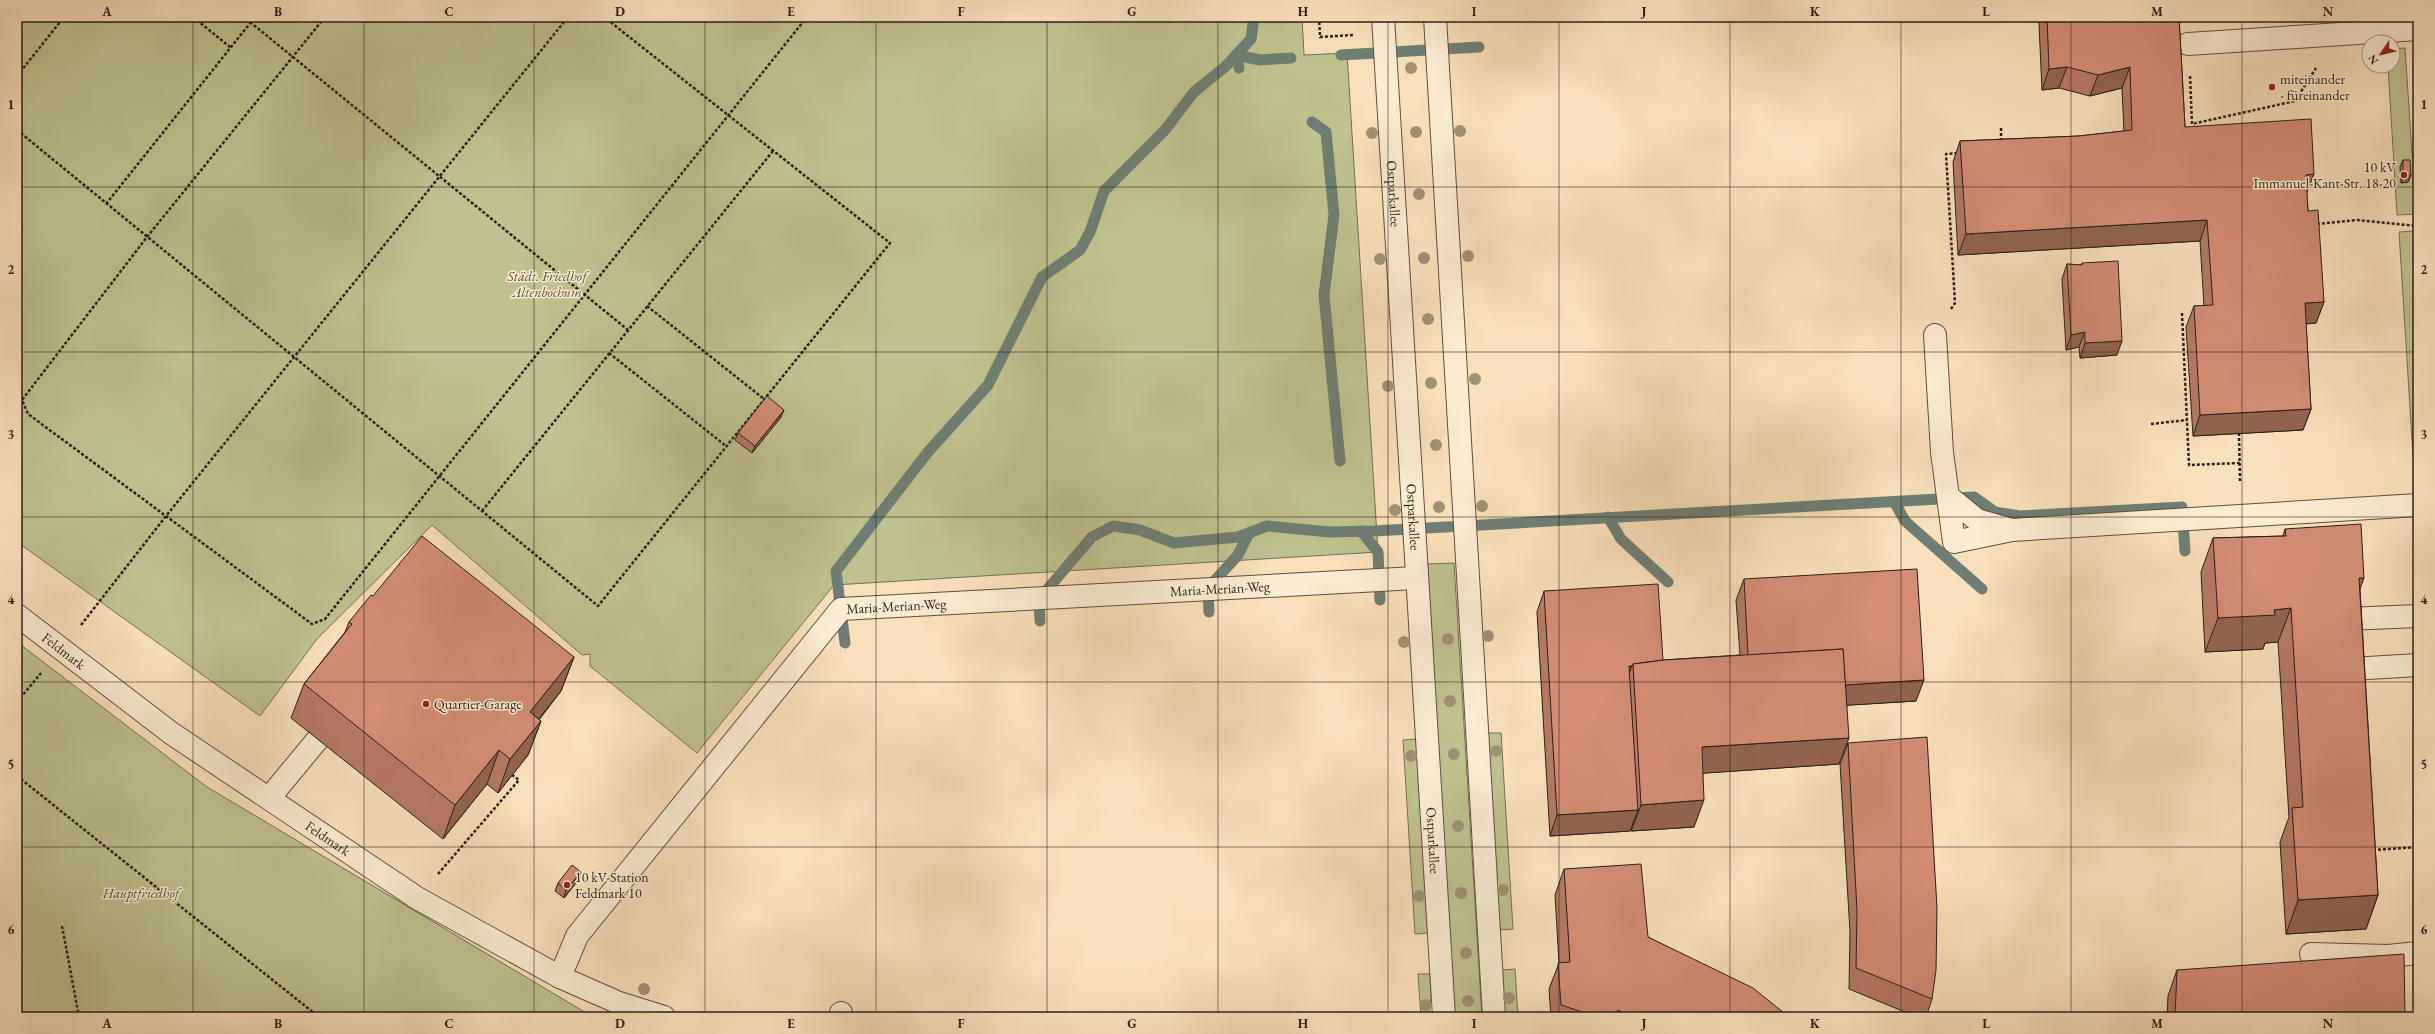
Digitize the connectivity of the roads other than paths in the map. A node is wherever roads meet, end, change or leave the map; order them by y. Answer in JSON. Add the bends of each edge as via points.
{"nodes":[{"id":1,"x":1434,"y":17,"type":"edge"},
{"id":2,"x":1384,"y":25,"type":"edge"},
{"id":3,"x":2418,"y":29,"type":"edge"},
{"id":4,"x":2188,"y":44,"type":"dead end"},
{"id":5,"x":1935,"y":335,"type":"road end"},
{"id":6,"x":1950,"y":497,"type":"junction"},
{"id":7,"x":2418,"y":505,"type":"edge"},
{"id":8,"x":2012,"y":530,"type":"junction"},
{"id":9,"x":1416,"y":578,"type":"junction"},
{"id":10,"x":17,"y":616,"type":"edge"},
{"id":11,"x":2418,"y":616,"type":"edge"},
{"id":12,"x":2347,"y":620,"type":"edge"},
{"id":13,"x":2418,"y":665,"type":"edge"},
{"id":14,"x":2350,"y":669,"type":"edge"},
{"id":15,"x":318,"y":739,"type":"dead end"},
{"id":16,"x":270,"y":797,"type":"junction"},
{"id":17,"x":2311,"y":954,"type":"dead end"},
{"id":18,"x":2418,"y":954,"type":"edge"},
{"id":19,"x":560,"y":976,"type":"junction"},
{"id":20,"x":664,"y":1017,"type":"edge"},
{"id":21,"x":1444,"y":1017,"type":"edge"},
{"id":22,"x":1494,"y":1017,"type":"edge"}],
"edges":[{"from":1,"to":22,"type":"street"},
{"from":2,"to":9,"type":"street","name":"Ostparkallee"},
{"from":3,"to":4,"type":"street"},
{"from":5,"to":6,"type":"street","via":[[1942,452]]},
{"from":6,"to":8,"type":"street","via":[[1978,520]]},
{"from":6,"to":8,"type":"street","via":[[1954,542]]},
{"from":7,"to":8,"type":"street"},
{"from":9,"to":19,"type":"street","name":"Maria-Merian-Weg","via":[[841,608],[577,936]]},
{"from":9,"to":21,"type":"street","name":"Ostparkallee"},
{"from":10,"to":16,"type":"street","name":"Feldmark","via":[[171,733]]},
{"from":11,"to":12,"type":"street"},
{"from":13,"to":14,"type":"street"},
{"from":15,"to":16,"type":"street"},
{"from":16,"to":19,"type":"street","name":"Feldmark","via":[[417,898]]},
{"from":17,"to":18,"type":"street"},
{"from":19,"to":20,"type":"street","name":"Feldmark","via":[[619,1003]]}]}
